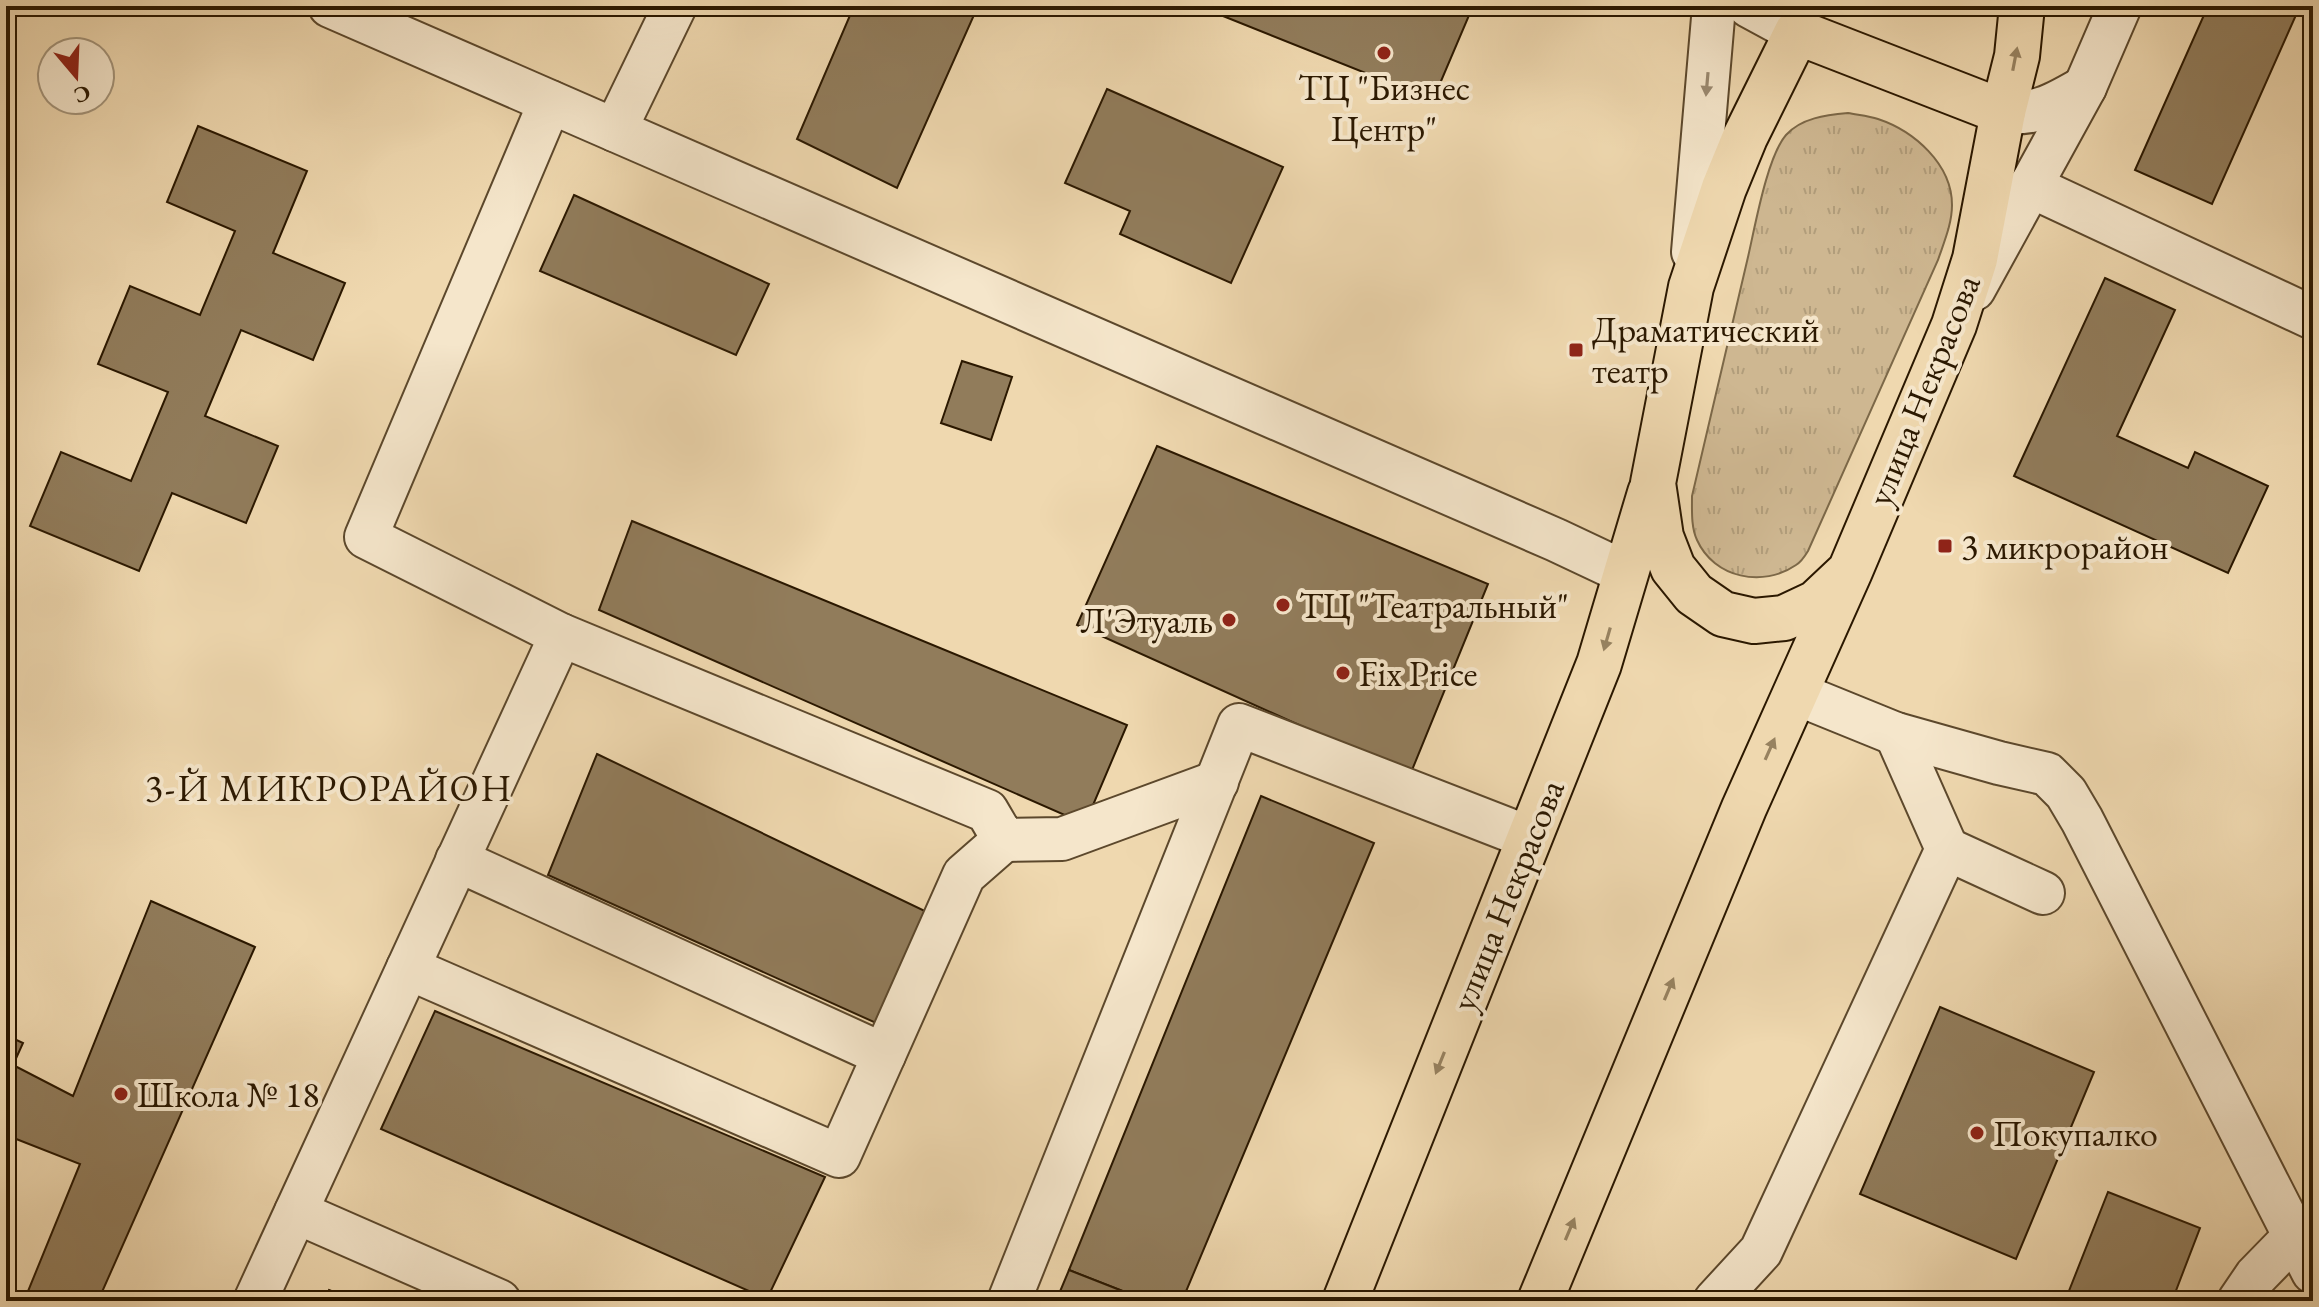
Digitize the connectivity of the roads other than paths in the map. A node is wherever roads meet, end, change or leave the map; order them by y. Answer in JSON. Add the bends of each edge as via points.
{"nodes":[{"id":1,"x":330,"y":6,"type":"edge"},
{"id":2,"x":675,"y":6,"type":"edge"},
{"id":3,"x":1714,"y":6,"type":"edge"},
{"id":4,"x":1749,"y":6,"type":"edge"},
{"id":5,"x":2022,"y":6,"type":"edge"},
{"id":6,"x":2120,"y":6,"type":"edge"},
{"id":7,"x":1803,"y":19,"type":"edge"},
{"id":8,"x":2085,"y":87,"type":"junction"},
{"id":9,"x":550,"y":102,"type":"junction"},
{"id":10,"x":2003,"y":112,"type":"junction"},
{"id":11,"x":615,"y":130,"type":"junction"},
{"id":12,"x":2030,"y":186,"type":"junction"},
{"id":13,"x":1691,"y":287,"type":"junction"},
{"id":14,"x":2313,"y":318,"type":"edge"},
{"id":15,"x":1954,"y":325,"type":"junction"},
{"id":16,"x":1653,"y":483,"type":"junction"},
{"id":17,"x":1850,"y":571,"type":"junction"},
{"id":18,"x":1626,"y":573,"type":"junction"},
{"id":19,"x":561,"y":635,"type":"junction"},
{"id":20,"x":1795,"y":693,"type":"junction"},
{"id":21,"x":1896,"y":734,"type":"junction"},
{"id":22,"x":1217,"y":782,"type":"junction"},
{"id":23,"x":1530,"y":838,"type":"junction"},
{"id":24,"x":1004,"y":840,"type":"junction"},
{"id":25,"x":1947,"y":849,"type":"junction"},
{"id":26,"x":457,"y":860,"type":"junction"},
{"id":27,"x":2043,"y":893,"type":"dead end"},
{"id":28,"x":408,"y":968,"type":"junction"},
{"id":29,"x":884,"y":1055,"type":"junction"},
{"id":30,"x":296,"y":1212,"type":"junction"},
{"id":31,"x":2304,"y":1254,"type":"edge"},
{"id":32,"x":255,"y":1301,"type":"edge"},
{"id":33,"x":499,"y":1301,"type":"edge"},
{"id":34,"x":1009,"y":1301,"type":"edge"},
{"id":35,"x":1345,"y":1301,"type":"edge"},
{"id":36,"x":1540,"y":1301,"type":"edge"},
{"id":37,"x":1715,"y":1301,"type":"edge"},
{"id":38,"x":2239,"y":1301,"type":"edge"}],
"edges":[{"from":1,"to":9,"type":"street"},
{"from":2,"to":11,"type":"street"},
{"from":3,"to":13,"type":"street","one_way":true},
{"from":4,"to":7,"type":"street"},
{"from":10,"to":5,"type":"main road","name":"улица Некрасова","one_way":true},
{"from":6,"to":8,"type":"street"},
{"from":7,"to":10,"type":"main road"},
{"from":7,"to":13,"type":"main road","name":"улица Некрасова","via":[[1724,188]]},
{"from":8,"to":10,"type":"street","via":[[2049,107]]},
{"from":8,"to":12,"type":"street"},
{"from":9,"to":11,"type":"street"},
{"from":9,"to":19,"type":"street","via":[[366,537]]},
{"from":10,"to":15,"type":"main road","name":"улица Некрасова","via":[[1975,259]]},
{"from":11,"to":18,"type":"street"},
{"from":12,"to":14,"type":"street"},
{"from":12,"to":15,"type":"street"},
{"from":13,"to":16,"type":"main road","name":"улица Некрасова"},
{"from":15,"to":17,"type":"main road","name":"улица Некрасова"},
{"from":16,"to":17,"type":"main road","name":"улица Некрасова","via":[[1661,537],[1673,568],[1694,594],[1723,614],[1754,621],[1784,618],[1816,603]]},
{"from":16,"to":18,"type":"main road","name":"улица Некрасова"},
{"from":17,"to":20,"type":"main road","name":"улица Некрасова"},
{"from":18,"to":23,"type":"main road","name":"улица Некрасова","one_way":true,"via":[[1599,664]]},
{"from":19,"to":24,"type":"street","via":[[987,811]]},
{"from":19,"to":26,"type":"street"},
{"from":20,"to":21,"type":"street"},
{"from":36,"to":20,"type":"main road","name":"улица Некрасова","one_way":true},
{"from":21,"to":25,"type":"street"},
{"from":21,"to":31,"type":"street","via":[[2047,774],[2066,793]]},
{"from":22,"to":23,"type":"street","via":[[1239,725]]},
{"from":22,"to":24,"type":"street","via":[[1062,839]]},
{"from":22,"to":34,"type":"street"},
{"from":23,"to":35,"type":"main road","name":"улица Некрасова","one_way":true},
{"from":24,"to":29,"type":"street","via":[[964,875]]},
{"from":25,"to":27,"type":"street"},
{"from":25,"to":37,"type":"street","via":[[1761,1251]]},
{"from":26,"to":28,"type":"street"},
{"from":26,"to":29,"type":"street"},
{"from":28,"to":29,"type":"street","via":[[839,1156]]},
{"from":28,"to":30,"type":"street"},
{"from":30,"to":32,"type":"street"},
{"from":30,"to":33,"type":"street"},
{"from":31,"to":38,"type":"street","via":[[2256,1276]]}]}
